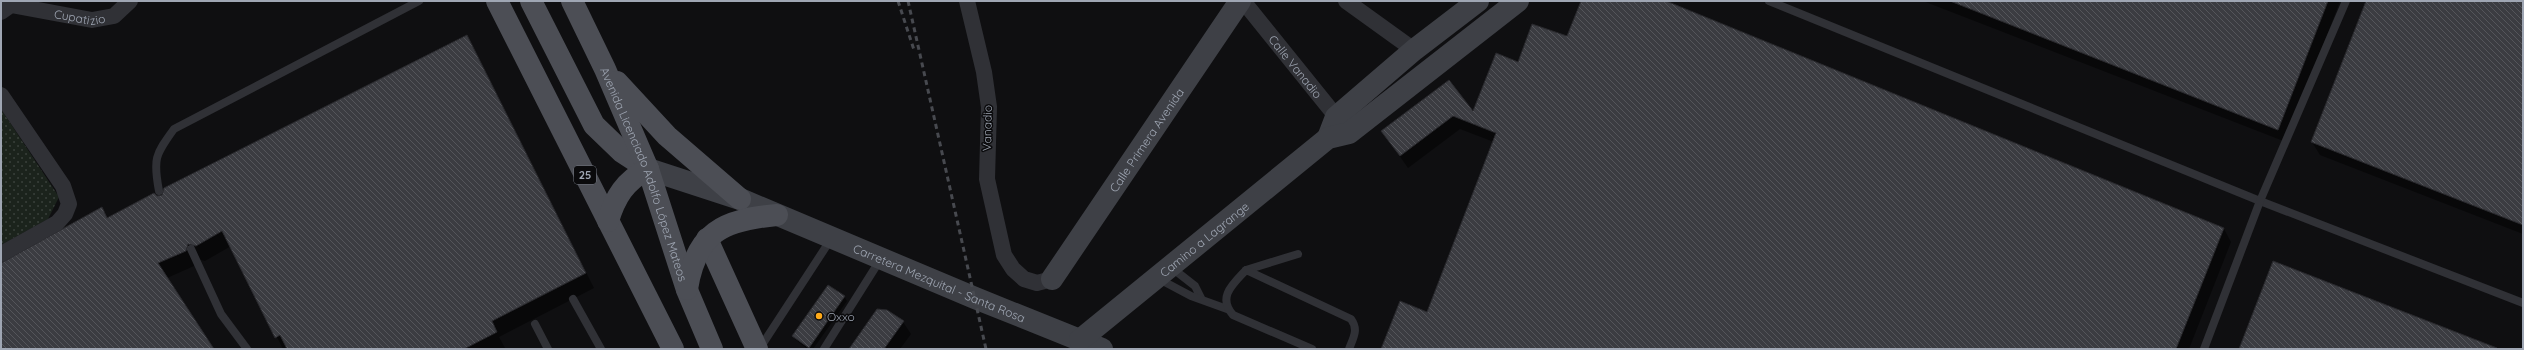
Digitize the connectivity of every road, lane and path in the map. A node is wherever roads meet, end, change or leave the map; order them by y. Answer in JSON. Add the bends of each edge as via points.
{"nodes":[{"id":1,"x":130,"y":1,"type":"edge"},
{"id":2,"x":419,"y":1,"type":"edge"},
{"id":3,"x":497,"y":1,"type":"edge"},
{"id":4,"x":531,"y":1,"type":"edge"},
{"id":5,"x":572,"y":1,"type":"edge"},
{"id":6,"x":967,"y":1,"type":"edge"},
{"id":7,"x":1241,"y":1,"type":"edge"},
{"id":8,"x":1346,"y":1,"type":"edge"},
{"id":9,"x":1478,"y":1,"type":"edge"},
{"id":10,"x":1518,"y":1,"type":"edge"},
{"id":11,"x":1769,"y":1,"type":"edge"},
{"id":12,"x":2346,"y":1,"type":"edge"},
{"id":13,"x":7,"y":6,"type":"edge"},
{"id":14,"x":1414,"y":50,"type":"junction"},
{"id":15,"x":605,"y":69,"type":"junction"},
{"id":16,"x":1,"y":95,"type":"edge"},
{"id":17,"x":1343,"y":125,"type":"junction"},
{"id":18,"x":648,"y":169,"type":"junction"},
{"id":19,"x":159,"y":191,"type":"dead end"},
{"id":20,"x":740,"y":200,"type":"junction"},
{"id":21,"x":2260,"y":201,"type":"junction"},
{"id":22,"x":777,"y":215,"type":"junction"},
{"id":23,"x":608,"y":221,"type":"junction"},
{"id":24,"x":831,"y":238,"type":"junction"},
{"id":25,"x":707,"y":239,"type":"junction"},
{"id":26,"x":191,"y":249,"type":"dead end"},
{"id":27,"x":1,"y":254,"type":"edge"},
{"id":28,"x":1298,"y":254,"type":"dead end"},
{"id":29,"x":881,"y":259,"type":"junction"},
{"id":30,"x":1246,"y":270,"type":"junction"},
{"id":31,"x":1164,"y":272,"type":"junction"},
{"id":32,"x":1052,"y":279,"type":"joint"},
{"id":33,"x":687,"y":290,"type":"junction"},
{"id":34,"x":1201,"y":298,"type":"junction"},
{"id":35,"x":573,"y":299,"type":"dead end"},
{"id":36,"x":2523,"y":303,"type":"edge"},
{"id":37,"x":1227,"y":309,"type":"junction"},
{"id":38,"x":535,"y":324,"type":"dead end"},
{"id":39,"x":1080,"y":340,"type":"junction"},
{"id":40,"x":600,"y":348,"type":"edge"},
{"id":41,"x":247,"y":349,"type":"edge"},
{"id":42,"x":548,"y":349,"type":"edge"},
{"id":43,"x":673,"y":349,"type":"edge"},
{"id":44,"x":712,"y":349,"type":"edge"},
{"id":45,"x":758,"y":349,"type":"edge"},
{"id":46,"x":824,"y":349,"type":"edge"},
{"id":47,"x":1102,"y":349,"type":"edge"},
{"id":48,"x":1312,"y":349,"type":"edge"},
{"id":49,"x":1349,"y":349,"type":"edge"},
{"id":50,"x":2204,"y":349,"type":"edge"}],
"edges":[{"from":1,"to":13,"type":"street","name":"Cupatizio","via":[[114,16],[92,20]]},
{"from":2,"to":19,"type":"lane","via":[[174,129],[159,149],[154,166]]},
{"from":3,"to":23,"type":"main road","number":"25"},
{"from":4,"to":18,"type":"main road","via":[[594,125],[622,152]]},
{"from":5,"to":15,"type":"main road","name":"Avenida Licenciado Adolfo López Mateos"},
{"from":6,"to":32,"type":"street","name":"Vanadio","via":[[984,72],[989,107],[987,179],[1004,255],[1013,269],[1024,279],[1037,283]]},
{"from":7,"to":17,"type":"street","name":"Calle Vanadio"},
{"from":7,"to":32,"type":"street","name":"Calle Primera Avenida"},
{"from":8,"to":14,"type":"street"},
{"from":9,"to":14,"type":"street","name":"Camino a Lagrange"},
{"from":10,"to":17,"type":"street"},
{"from":11,"to":21,"type":"lane"},
{"from":12,"to":21,"type":"lane"},
{"from":14,"to":17,"type":"street","name":"Camino a Lagrange"},
{"from":15,"to":18,"type":"main road","name":"Avenida Licenciado Adolfo López Mateos"},
{"from":15,"to":20,"type":"main road","via":[[667,136]]},
{"from":16,"to":27,"type":"street","via":[[63,186],[68,204],[62,219]]},
{"from":17,"to":31,"type":"street","name":"Camino a Lagrange"},
{"from":18,"to":20,"type":"street","name":"Carretera Mezquital - Santa Rosa"},
{"from":18,"to":23,"type":"main road","via":[[635,175],[618,194]]},
{"from":18,"to":33,"type":"main road","name":"Avenida Licenciado Adolfo López Mateos"},
{"from":20,"to":22,"type":"street","name":"Carretera Mezquital - Santa Rosa"},
{"from":21,"to":36,"type":"lane"},
{"from":21,"to":50,"type":"lane"},
{"from":22,"to":24,"type":"street","name":"Carretera Mezquital - Santa Rosa"},
{"from":22,"to":25,"type":"main road","via":[[737,220]]},
{"from":23,"to":43,"type":"main road","number":"25"},
{"from":24,"to":29,"type":"street","name":"Carretera Mezquital - Santa Rosa"},
{"from":24,"to":45,"type":"lane"},
{"from":25,"to":33,"type":"main road","via":[[696,253]]},
{"from":25,"to":45,"type":"main road"},
{"from":26,"to":41,"type":"lane","via":[[220,314]]},
{"from":28,"to":30,"type":"lane"},
{"from":29,"to":39,"type":"street","name":"Carretera Mezquital - Santa Rosa"},
{"from":29,"to":46,"type":"lane"},
{"from":30,"to":37,"type":"lane","via":[[1227,292]]},
{"from":30,"to":49,"type":"lane","via":[[1351,319],[1356,328]]},
{"from":31,"to":34,"type":"lane","via":[[1191,296]]},
{"from":31,"to":34,"type":"lane","via":[[1194,286]]},
{"from":31,"to":39,"type":"street","name":"Camino a Lagrange"},
{"from":33,"to":44,"type":"main road","name":"Avenida Licenciado Adolfo López Mateos"},
{"from":34,"to":37,"type":"lane"},
{"from":35,"to":40,"type":"lane"},
{"from":37,"to":48,"type":"lane","via":[[1233,315]]},
{"from":38,"to":42,"type":"lane"},
{"from":39,"to":47,"type":"street","name":"Carretera Mezquital - Santa Rosa"}]}
